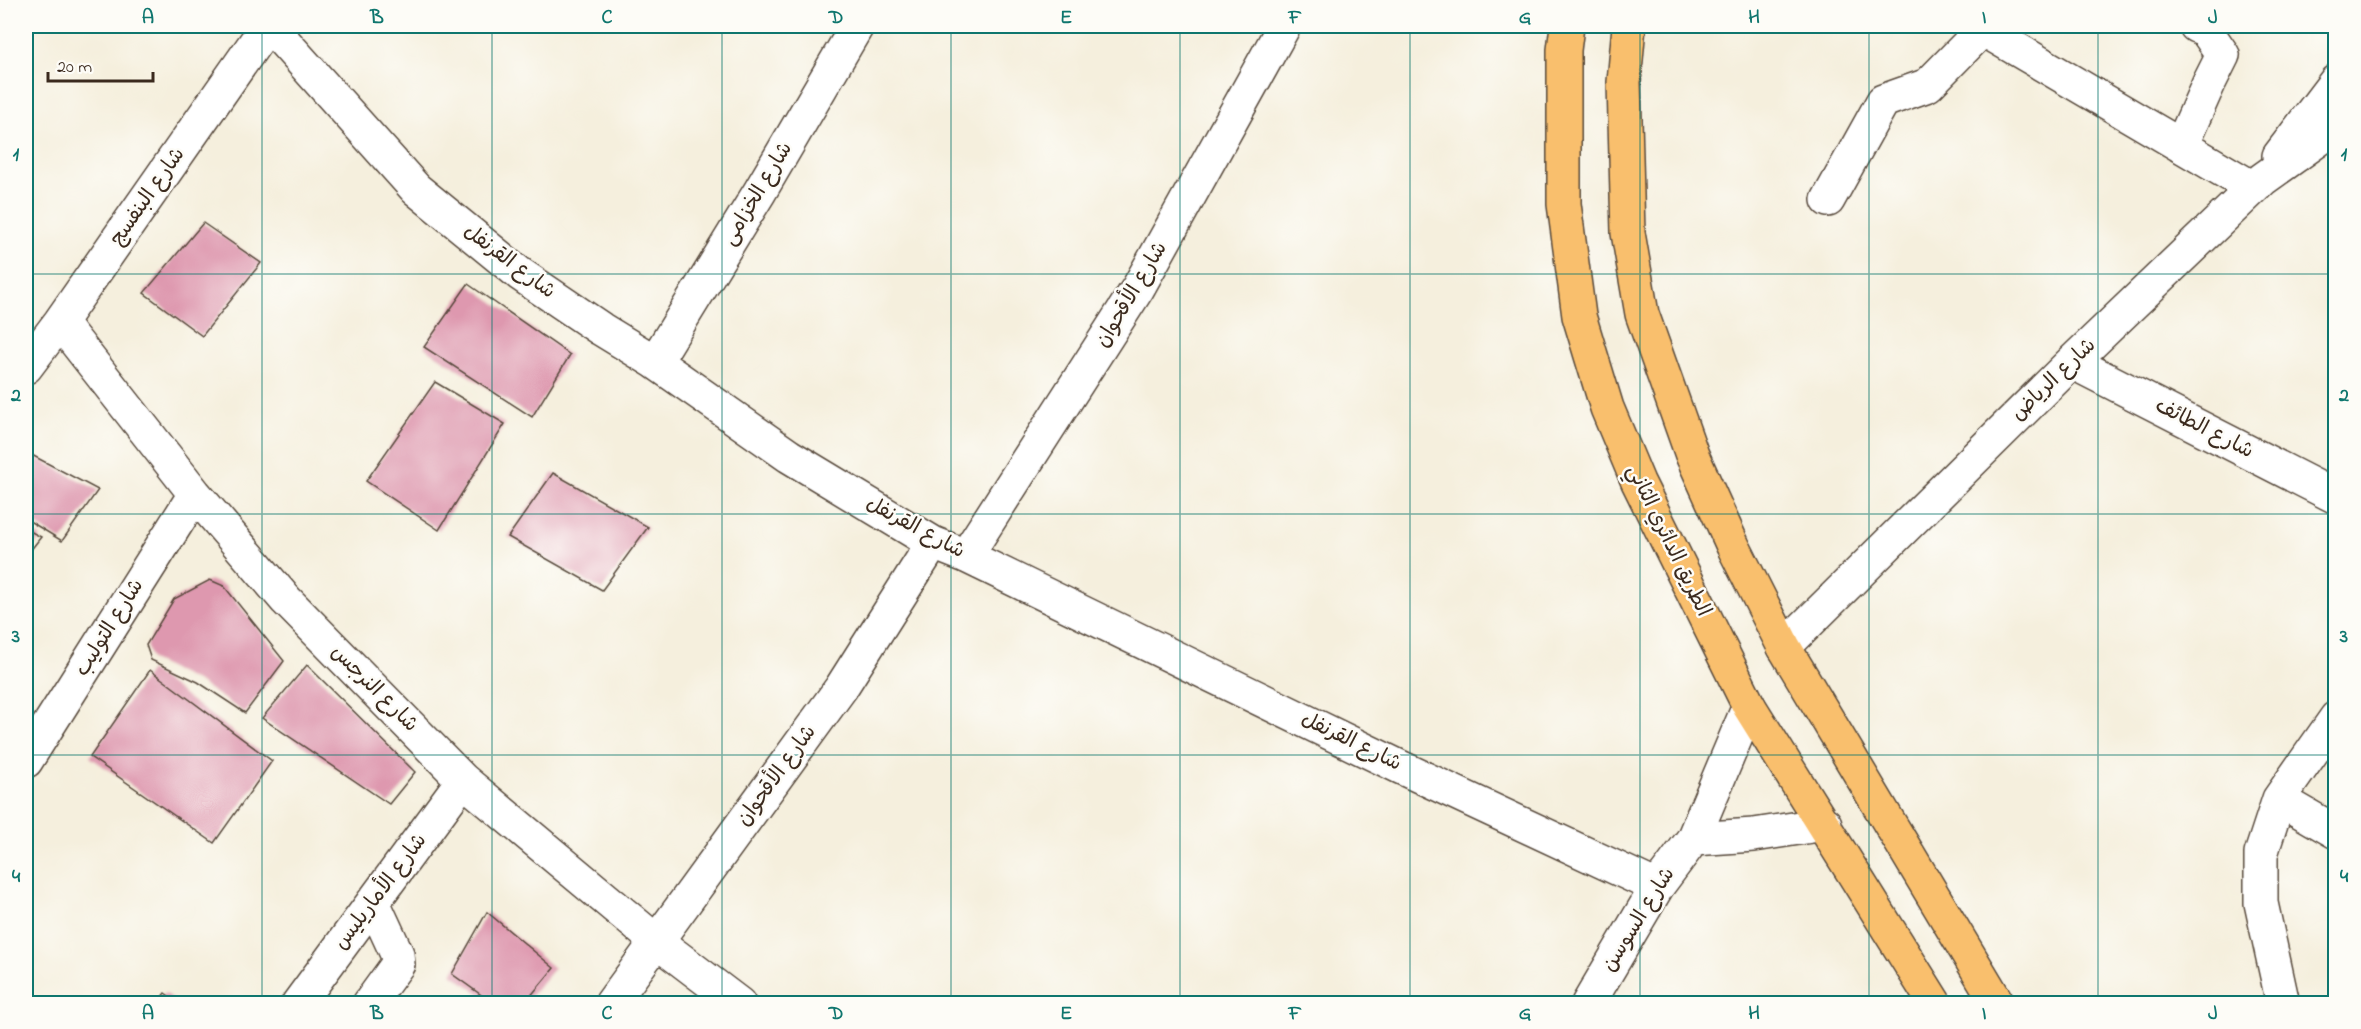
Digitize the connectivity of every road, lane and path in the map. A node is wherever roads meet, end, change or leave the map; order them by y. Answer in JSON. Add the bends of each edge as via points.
{"nodes":[{"id":1,"x":268,"y":26,"type":"edge"},
{"id":2,"x":857,"y":26,"type":"edge"},
{"id":3,"x":1284,"y":26,"type":"edge"},
{"id":4,"x":1567,"y":26,"type":"edge"},
{"id":5,"x":1629,"y":26,"type":"edge"},
{"id":6,"x":2196,"y":26,"type":"edge"},
{"id":7,"x":1985,"y":28,"type":"edge"},
{"id":8,"x":2336,"y":81,"type":"edge"},
{"id":9,"x":2336,"y":127,"type":"edge"},
{"id":10,"x":2181,"y":146,"type":"junction"},
{"id":11,"x":2258,"y":183,"type":"junction"},
{"id":12,"x":1828,"y":200,"type":"dead end"},
{"id":13,"x":60,"y":322,"type":"junction"},
{"id":14,"x":655,"y":362,"type":"junction"},
{"id":15,"x":2072,"y":362,"type":"junction"},
{"id":16,"x":26,"y":367,"type":"edge"},
{"id":17,"x":195,"y":494,"type":"junction"},
{"id":18,"x":2336,"y":497,"type":"edge"},
{"id":19,"x":933,"y":543,"type":"junction"},
{"id":20,"x":966,"y":556,"type":"junction"},
{"id":21,"x":1784,"y":647,"type":"junction"},
{"id":22,"x":1749,"y":706,"type":"junction"},
{"id":23,"x":2336,"y":718,"type":"edge"},
{"id":24,"x":26,"y":761,"type":"edge"},
{"id":25,"x":463,"y":780,"type":"junction"},
{"id":26,"x":2279,"y":799,"type":"junction"},
{"id":27,"x":1824,"y":824,"type":"junction"},
{"id":28,"x":2336,"y":832,"type":"edge"},
{"id":29,"x":1694,"y":839,"type":"junction"},
{"id":30,"x":1657,"y":887,"type":"junction"},
{"id":31,"x":373,"y":902,"type":"junction"},
{"id":32,"x":656,"y":941,"type":"junction"},
{"id":33,"x":298,"y":1004,"type":"edge"},
{"id":34,"x":369,"y":1004,"type":"edge"},
{"id":35,"x":611,"y":1004,"type":"edge"},
{"id":36,"x":739,"y":1004,"type":"edge"},
{"id":37,"x":1588,"y":1004,"type":"edge"},
{"id":38,"x":1935,"y":1004,"type":"edge"},
{"id":39,"x":1998,"y":1004,"type":"edge"},
{"id":40,"x":2283,"y":1004,"type":"edge"}],
"edges":[{"from":1,"to":13,"type":"street","name":"شارع البنفسج"},
{"from":1,"to":14,"type":"street","name":"شارع القرنفل","via":[[416,189],[520,274]]},
{"from":2,"to":14,"type":"street","name":"شارع الخزامى"},
{"from":3,"to":20,"type":"street","name":"شارع الأقحوان","via":[[1138,288]]},
{"from":4,"to":22,"type":"main road","name":"الطريق الدائري الثاني","via":[[1563,61],[1564,204],[1580,316],[1607,408],[1638,482]]},
{"from":5,"to":21,"type":"main road","via":[[1624,82],[1628,233],[1642,314],[1692,455]]},
{"from":6,"to":10,"type":"street","via":[[2205,29],[2223,55]]},
{"from":7,"to":10,"type":"street"},
{"from":7,"to":12,"type":"street","via":[[1928,85],[1882,101]]},
{"from":8,"to":11,"type":"street"},
{"from":9,"to":11,"type":"street","name":"شارع الرياض"},
{"from":10,"to":11,"type":"street"},
{"from":11,"to":15,"type":"street","name":"شارع الرياض"},
{"from":13,"to":16,"type":"street","name":"شارع البنفسج"},
{"from":13,"to":17,"type":"street","name":"شارع النرجس"},
{"from":14,"to":19,"type":"street","name":"شارع القرنفل","via":[[789,456]]},
{"from":15,"to":18,"type":"street","name":"شارع الطائف"},
{"from":15,"to":21,"type":"street","name":"شارع الرياض"},
{"from":17,"to":24,"type":"street","name":"شارع التوليب"},
{"from":17,"to":25,"type":"street","name":"شارع النرجس","via":[[286,600]]},
{"from":19,"to":20,"type":"street","name":"شارع القرنفل"},
{"from":19,"to":32,"type":"street","name":"شارع الأقحوان","via":[[841,688]]},
{"from":20,"to":30,"type":"street","name":"شارع القرنفل"},
{"from":21,"to":39,"type":"main road"},
{"from":22,"to":27,"type":"main road","name":"الطريق الدائري الثاني"},
{"from":22,"to":29,"type":"street","name":"شارع السوسن"},
{"from":23,"to":26,"type":"street"},
{"from":25,"to":31,"type":"street","name":"شارع الأماريليس"},
{"from":25,"to":32,"type":"street","name":"شارع النرجس"},
{"from":26,"to":28,"type":"street"},
{"from":26,"to":40,"type":"street","via":[[2261,854],[2261,903]]},
{"from":27,"to":29,"type":"street"},
{"from":27,"to":38,"type":"main road","name":"الطريق الدائري الثاني"},
{"from":29,"to":30,"type":"street","name":"شارع السوسن"},
{"from":30,"to":37,"type":"street","name":"شارع السوسن"},
{"from":31,"to":33,"type":"street","name":"شارع الأماريليس"},
{"from":31,"to":34,"type":"street","via":[[398,964]]},
{"from":32,"to":35,"type":"street","name":"شارع الأقحوان"},
{"from":32,"to":36,"type":"street","name":"شارع النرجس"}]}
